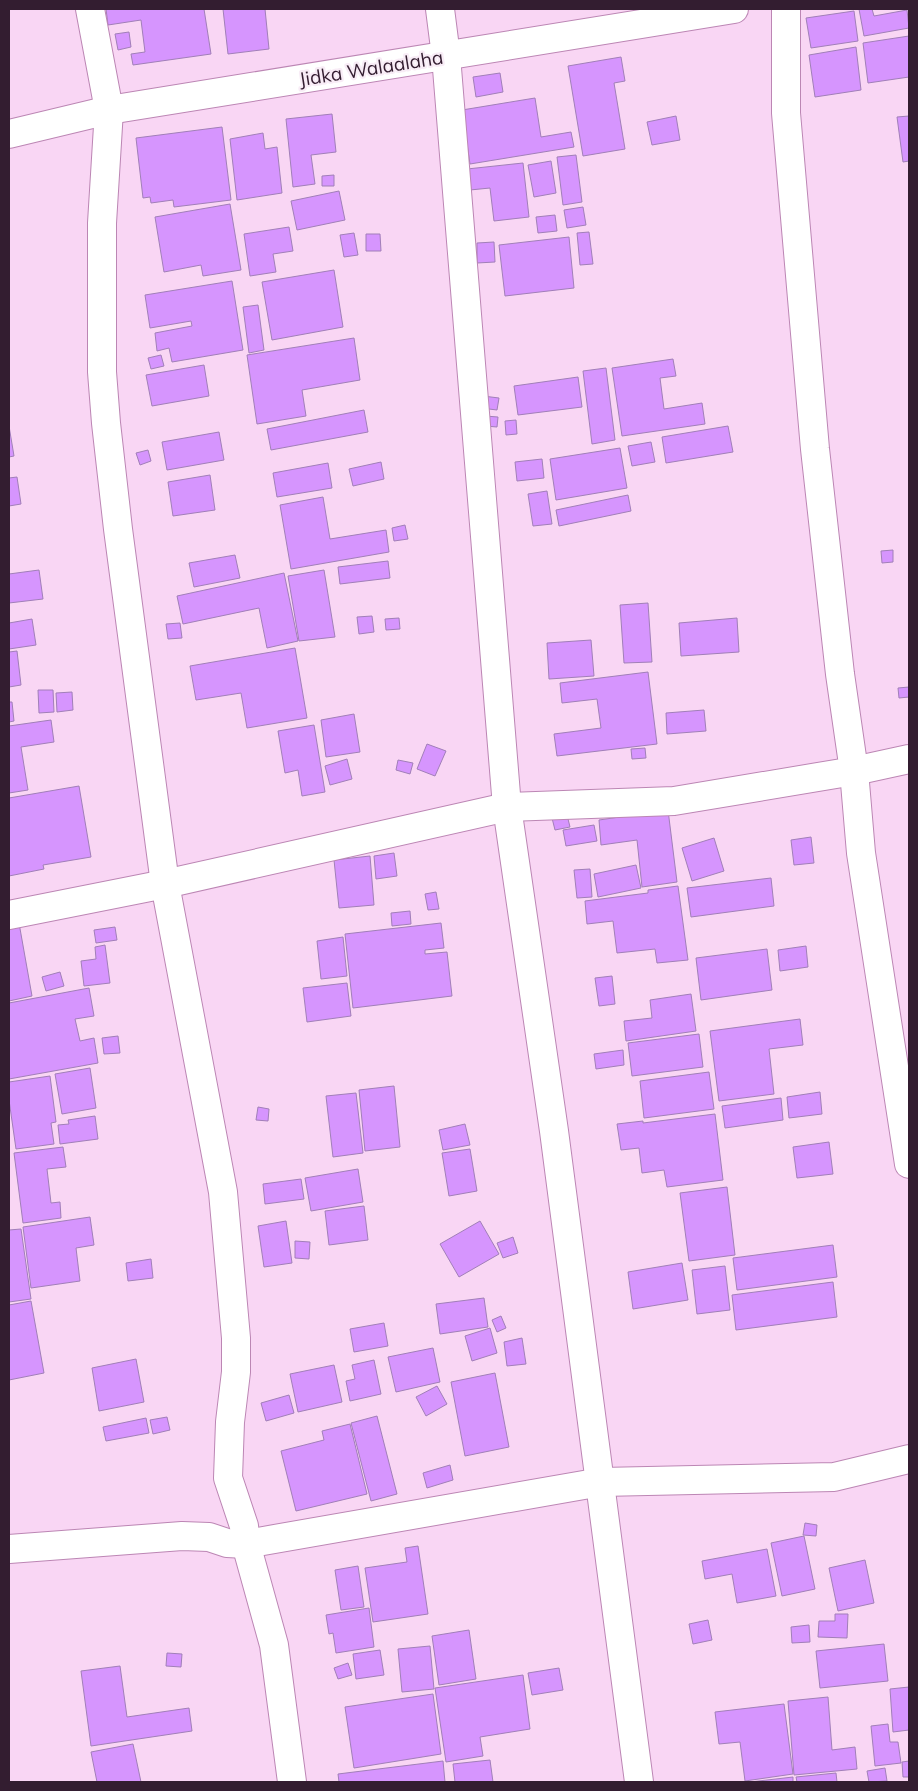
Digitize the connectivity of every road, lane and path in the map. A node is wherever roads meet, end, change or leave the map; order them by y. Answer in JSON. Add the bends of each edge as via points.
{"nodes":[{"id":1,"x":90,"y":9,"type":"edge"},
{"id":2,"x":440,"y":9,"type":"edge"},
{"id":3,"x":734,"y":9,"type":"edge"},
{"id":4,"x":786,"y":9,"type":"edge"},
{"id":5,"x":446,"y":56,"type":"junction"},
{"id":6,"x":109,"y":110,"type":"junction"},
{"id":7,"x":9,"y":134,"type":"edge"},
{"id":8,"x":909,"y":759,"type":"edge"},
{"id":9,"x":854,"y":771,"type":"junction"},
{"id":10,"x":507,"y":807,"type":"junction"},
{"id":11,"x":165,"y":884,"type":"junction"},
{"id":12,"x":9,"y":914,"type":"edge"},
{"id":13,"x":909,"y":1164,"type":"edge"},
{"id":14,"x":909,"y":1458,"type":"edge"},
{"id":15,"x":601,"y":1482,"type":"junction"},
{"id":16,"x":246,"y":1544,"type":"junction"},
{"id":17,"x":9,"y":1549,"type":"edge"},
{"id":18,"x":292,"y":1782,"type":"edge"},
{"id":19,"x":640,"y":1782,"type":"edge"}],
"edges":[{"from":1,"to":6,"type":"street"},
{"from":2,"to":5,"type":"street"},
{"from":3,"to":5,"type":"street","name":"Jidka Walaalaha"},
{"from":4,"to":9,"type":"street","via":[[786,113],[815,449]]},
{"from":5,"to":6,"type":"street","name":"Jidka Walaalaha"},
{"from":5,"to":10,"type":"street"},
{"from":6,"to":7,"type":"street","name":"Jidka Walaalaha"},
{"from":6,"to":11,"type":"street","via":[[102,223],[102,372],[118,529]]},
{"from":8,"to":9,"type":"street"},
{"from":9,"to":10,"type":"street","via":[[674,801]]},
{"from":9,"to":13,"type":"street","via":[[861,853]]},
{"from":10,"to":11,"type":"street"},
{"from":10,"to":15,"type":"street"},
{"from":11,"to":12,"type":"street"},
{"from":11,"to":16,"type":"street","via":[[223,1192],[236,1338],[228,1478],[244,1526]]},
{"from":14,"to":15,"type":"street","via":[[834,1477]]},
{"from":15,"to":16,"type":"street"},
{"from":15,"to":19,"type":"street"},
{"from":16,"to":17,"type":"street","via":[[182,1536]]},
{"from":16,"to":18,"type":"street","via":[[274,1646]]}]}
